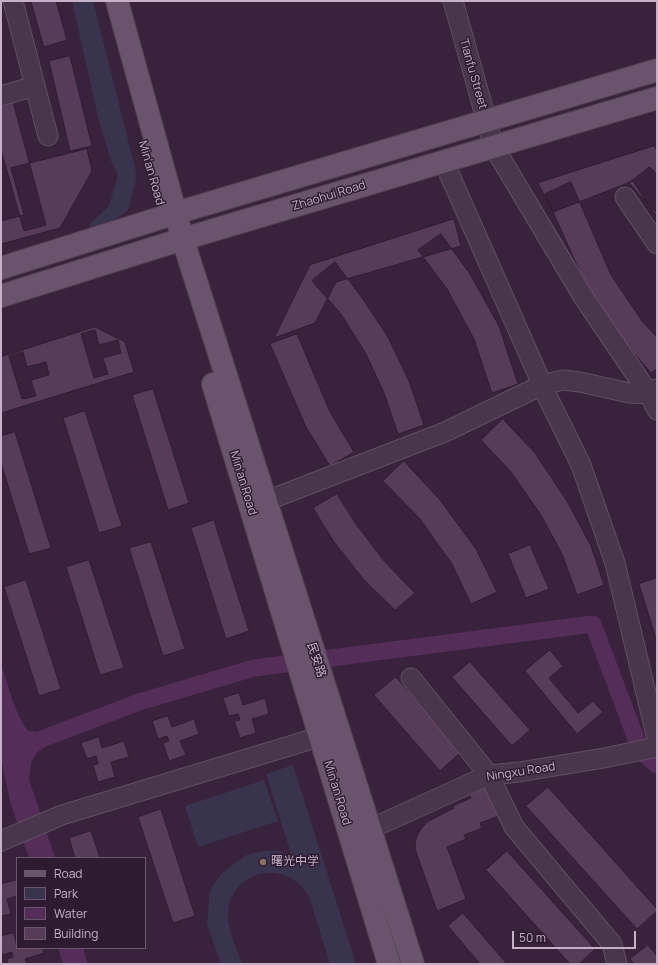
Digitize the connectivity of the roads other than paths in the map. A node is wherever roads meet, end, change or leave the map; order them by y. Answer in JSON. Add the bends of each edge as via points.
{"nodes":[{"id":1,"x":13,"y":1,"type":"edge"},
{"id":2,"x":102,"y":1,"type":"edge"},
{"id":3,"x":117,"y":1,"type":"edge"},
{"id":4,"x":453,"y":1,"type":"edge"},
{"id":5,"x":657,"y":70,"type":"edge"},
{"id":6,"x":35,"y":86,"type":"junction"},
{"id":7,"x":1,"y":96,"type":"edge"},
{"id":8,"x":657,"y":98,"type":"edge"},
{"id":9,"x":486,"y":120,"type":"junction"},
{"id":10,"x":48,"y":136,"type":"dead end"},
{"id":11,"x":494,"y":147,"type":"junction"},
{"id":12,"x":444,"y":162,"type":"junction"},
{"id":13,"x":625,"y":197,"type":"dead end"},
{"id":14,"x":170,"y":216,"type":"junction"},
{"id":15,"x":177,"y":241,"type":"junction"},
{"id":16,"x":657,"y":244,"type":"edge"},
{"id":17,"x":1,"y":268,"type":"edge"},
{"id":18,"x":1,"y":296,"type":"edge"},
{"id":19,"x":542,"y":385,"type":"junction"},
{"id":20,"x":654,"y":398,"type":"edge"},
{"id":21,"x":266,"y":501,"type":"junction"},
{"id":22,"x":296,"y":626,"type":"junction"},
{"id":23,"x":411,"y":678,"type":"dead end"},
{"id":24,"x":317,"y":696,"type":"junction"},
{"id":25,"x":320,"y":737,"type":"junction"},
{"id":26,"x":655,"y":745,"type":"edge"},
{"id":27,"x":489,"y":775,"type":"junction"},
{"id":28,"x":370,"y":829,"type":"junction"},
{"id":29,"x":5,"y":840,"type":"edge"},
{"id":30,"x":389,"y":964,"type":"edge"},
{"id":31,"x":413,"y":964,"type":"edge"},
{"id":32,"x":617,"y":964,"type":"edge"}],
"edges":[{"from":1,"to":6,"type":"street"},
{"from":2,"to":14,"type":"main road","name":"Min'an Road"},
{"from":3,"to":14,"type":"main road","name":"Min'an Road"},
{"from":4,"to":9,"type":"street","name":"Tianfu Street"},
{"from":5,"to":9,"type":"main road"},
{"from":6,"to":7,"type":"street"},
{"from":6,"to":10,"type":"street"},
{"from":8,"to":11,"type":"main road","name":"Zhaohui Road"},
{"from":9,"to":11,"type":"street","name":"Tianfu Street"},
{"from":9,"to":14,"type":"main road"},
{"from":11,"to":12,"type":"main road","name":"Zhaohui Road"},
{"from":11,"to":20,"type":"street","name":"Tianfu Street","via":[[584,298]]},
{"from":12,"to":15,"type":"main road","name":"Zhaohui Road"},
{"from":12,"to":19,"type":"street"},
{"from":13,"to":16,"type":"street"},
{"from":14,"to":15,"type":"main road","name":"Min'an Road"},
{"from":14,"to":17,"type":"main road"},
{"from":15,"to":18,"type":"main road","name":"Zhaohui Road"},
{"from":15,"to":21,"type":"main road","name":"Min'an Road"},
{"from":15,"to":22,"type":"main road","name":"Min'an Road"},
{"from":19,"to":20,"type":"street","via":[[563,380]]},
{"from":19,"to":21,"type":"street","via":[[445,432]]},
{"from":19,"to":26,"type":"street","via":[[581,465],[615,563]]},
{"from":21,"to":22,"type":"main road","name":"Min'an Road"},
{"from":22,"to":24,"type":"main road","name":"Min'an Road"},
{"from":23,"to":27,"type":"street"},
{"from":24,"to":25,"type":"main road","name":"Min'an Road"},
{"from":24,"to":28,"type":"main road","name":"Min'an Road"},
{"from":25,"to":29,"type":"street","via":[[62,815]]},
{"from":25,"to":30,"type":"main road","name":"Min'an Road"},
{"from":26,"to":27,"type":"street","name":"Ningxu Road","via":[[604,758]]},
{"from":27,"to":28,"type":"street","name":"Ningxu Road"},
{"from":27,"to":32,"type":"street","via":[[514,827],[612,944]]},
{"from":28,"to":31,"type":"main road","name":"Min'an Road"}]}
